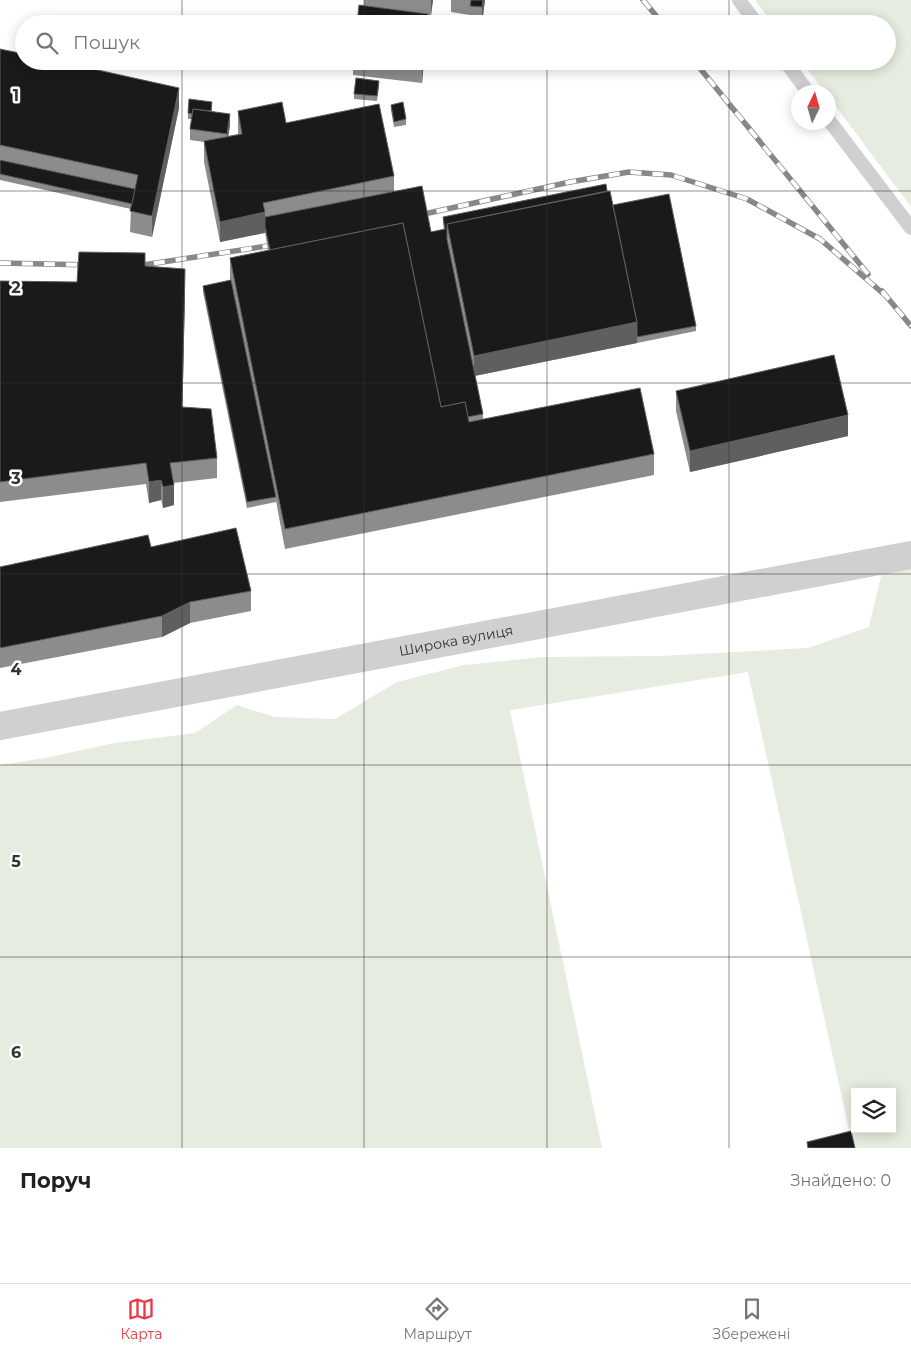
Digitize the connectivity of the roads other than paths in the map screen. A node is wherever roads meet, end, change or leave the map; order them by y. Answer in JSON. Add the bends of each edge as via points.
{"nodes":[{"id":1,"x":739,"y":0,"type":"edge"},
{"id":2,"x":750,"y":15,"type":"edge"},
{"id":3,"x":792,"y":70,"type":"edge"},
{"id":4,"x":803,"y":85,"type":"edge"},
{"id":5,"x":836,"y":130,"type":"edge"},
{"id":6,"x":911,"y":228,"type":"edge"},
{"id":7,"x":911,"y":554,"type":"edge"},
{"id":8,"x":0,"y":726,"type":"edge"}],
"edges":[{"from":1,"to":2,"type":"lane"},
{"from":3,"to":4,"type":"lane"},
{"from":5,"to":6,"type":"lane"},
{"from":7,"to":8,"type":"street","name":"Широка вулиця"}]}
